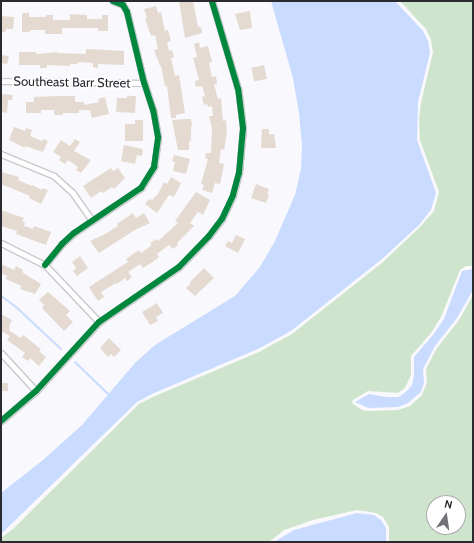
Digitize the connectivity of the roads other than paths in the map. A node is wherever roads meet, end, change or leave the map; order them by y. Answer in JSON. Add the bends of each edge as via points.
{"nodes":[{"id":1,"x":113,"y":1,"type":"edge"},
{"id":2,"x":212,"y":1,"type":"edge"},
{"id":3,"x":1,"y":81,"type":"edge"},
{"id":4,"x":144,"y":83,"type":"junction"},
{"id":5,"x":1,"y":154,"type":"edge"},
{"id":6,"x":92,"y":221,"type":"junction"},
{"id":7,"x":1,"y":244,"type":"edge"},
{"id":8,"x":46,"y":265,"type":"junction"},
{"id":9,"x":99,"y":322,"type":"junction"},
{"id":10,"x":1,"y":353,"type":"edge"},
{"id":11,"x":36,"y":391,"type":"junction"},
{"id":12,"x":1,"y":421,"type":"edge"}],
"edges":[{"from":1,"to":4,"type":"street","via":[[123,5],[127,12]]},
{"from":2,"to":9,"type":"street","via":[[238,89],[242,128],[239,173],[233,195],[222,219],[180,267]]},
{"from":3,"to":4,"type":"street","name":"Southeast Barr Street"},
{"from":4,"to":6,"type":"street","via":[[158,137],[154,167],[141,188]]},
{"from":5,"to":6,"type":"street","via":[[54,176],[72,192]]},
{"from":6,"to":8,"type":"street","via":[[68,239]]},
{"from":7,"to":8,"type":"street"},
{"from":8,"to":9,"type":"street"},
{"from":9,"to":11,"type":"street"},
{"from":10,"to":11,"type":"street"},
{"from":11,"to":12,"type":"street"}]}
